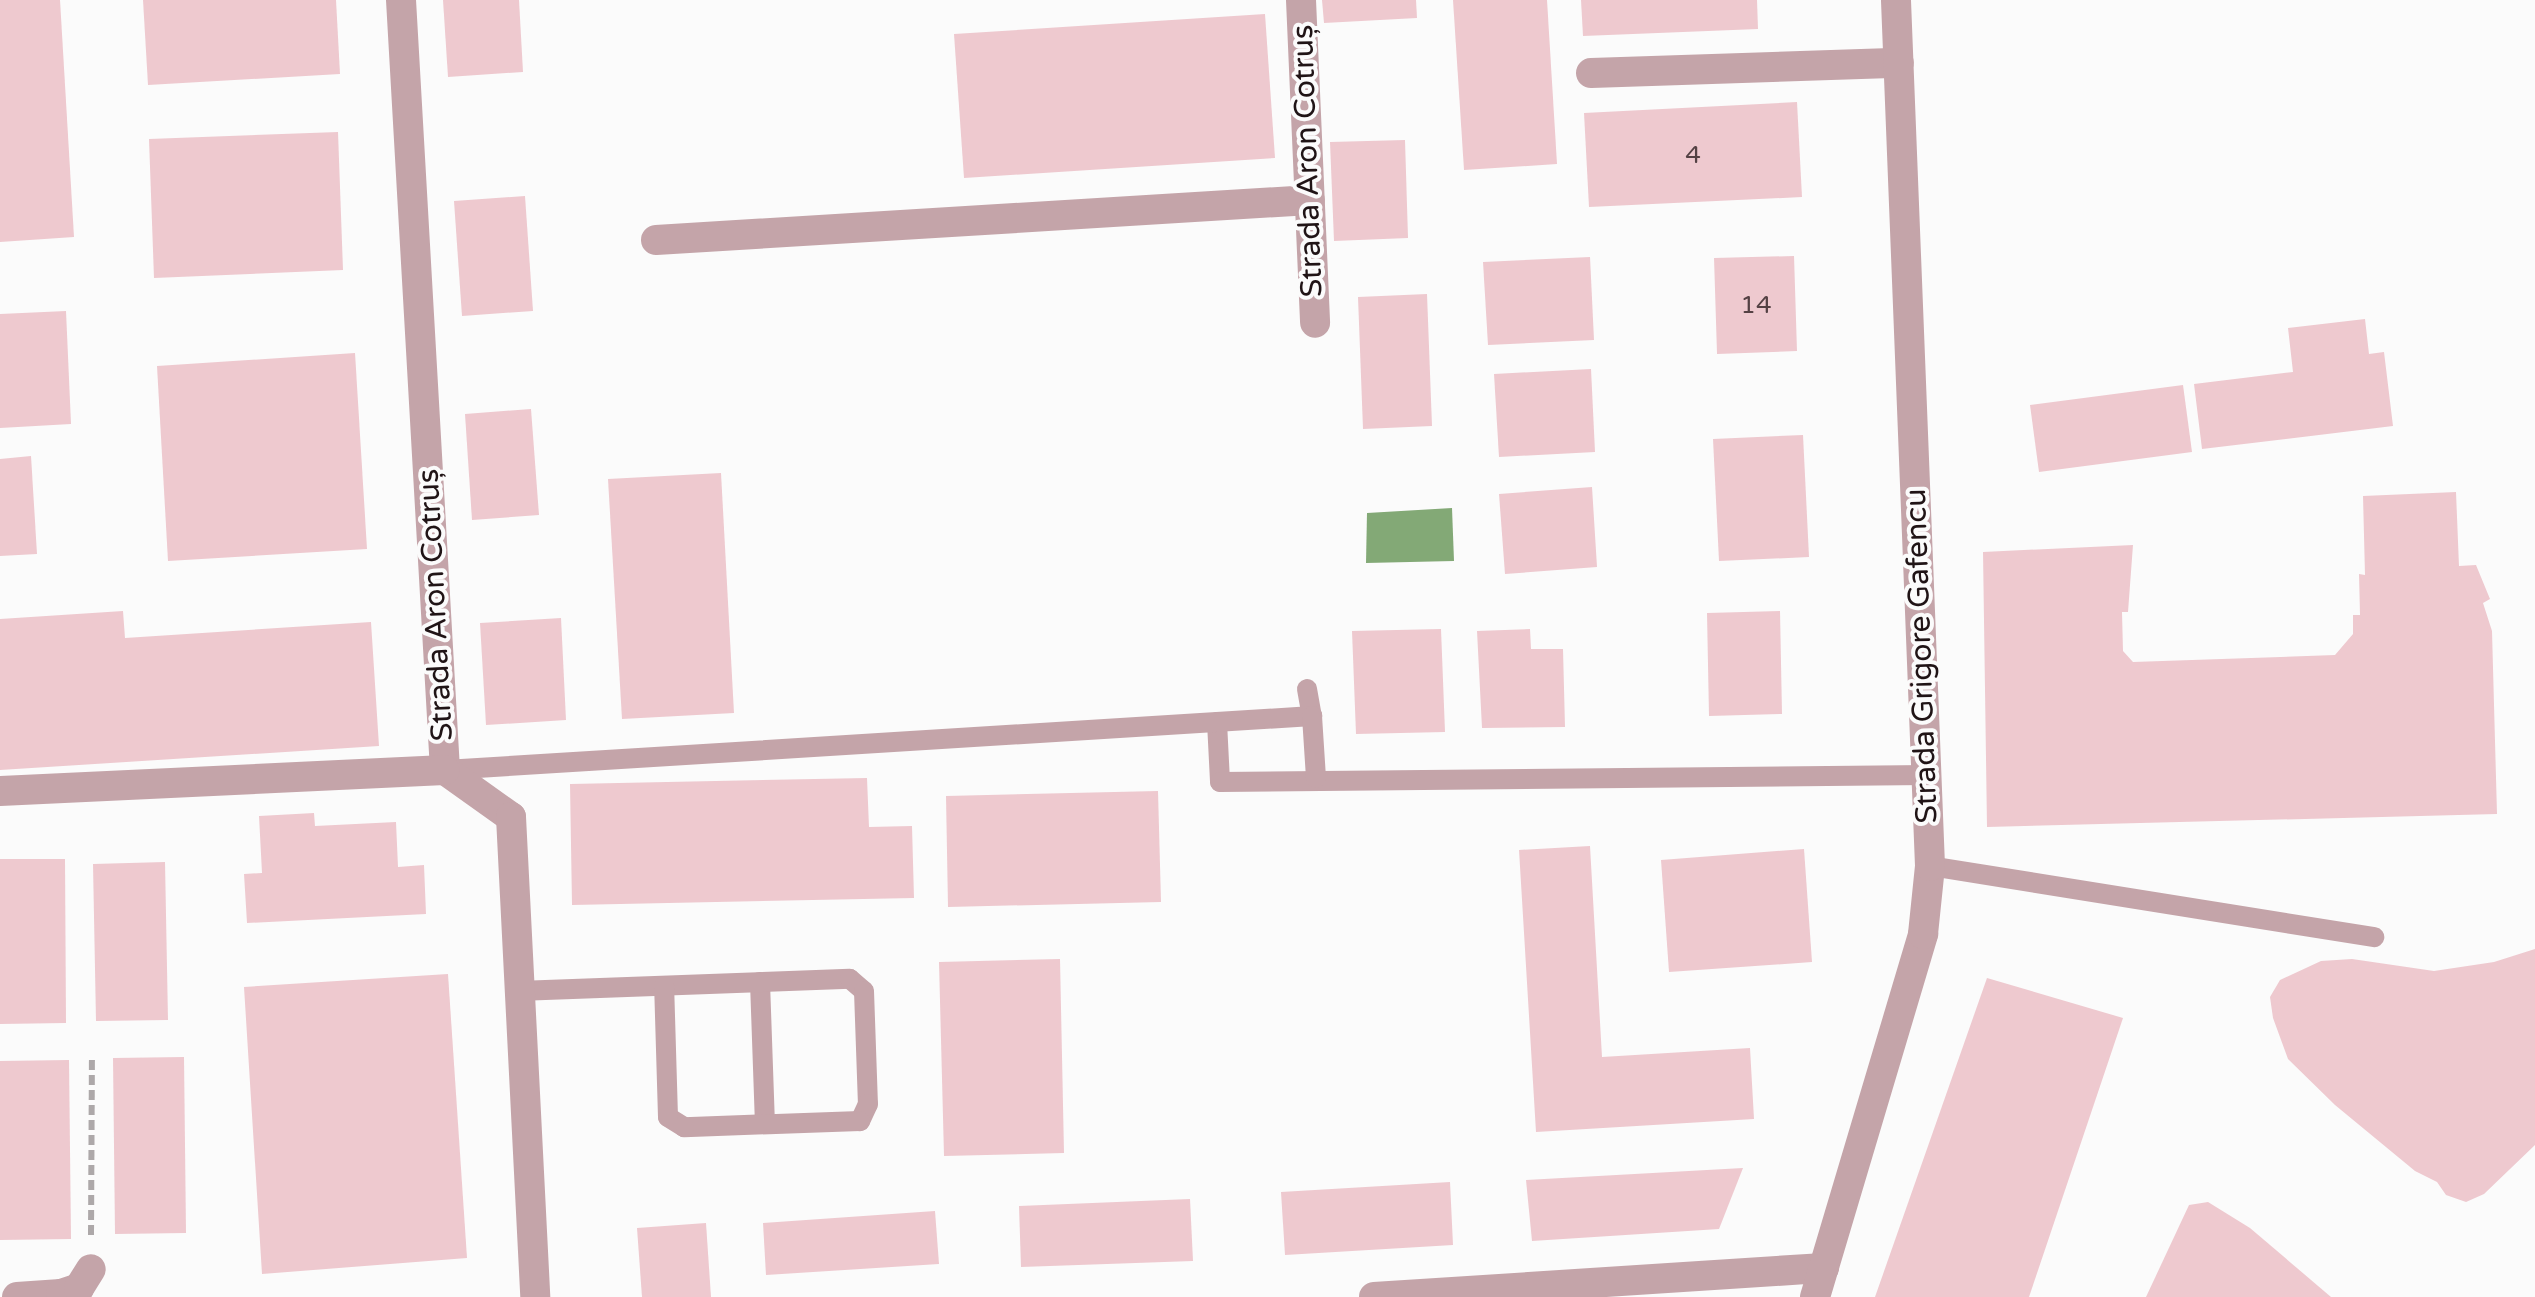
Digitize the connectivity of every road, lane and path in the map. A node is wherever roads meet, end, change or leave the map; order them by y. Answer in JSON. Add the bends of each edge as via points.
{"nodes":[{"id":1,"x":401,"y":0,"type":"edge"},
{"id":2,"x":1301,"y":0,"type":"edge"},
{"id":3,"x":1896,"y":0,"type":"edge"},
{"id":4,"x":1899,"y":63,"type":"junction"},
{"id":5,"x":1591,"y":73,"type":"dead end"},
{"id":6,"x":1310,"y":200,"type":"junction"},
{"id":7,"x":656,"y":240,"type":"dead end"},
{"id":8,"x":1315,"y":323,"type":"dead end"},
{"id":9,"x":1306,"y":689,"type":"dead end"},
{"id":10,"x":1312,"y":716,"type":"junction"},
{"id":11,"x":1217,"y":722,"type":"junction"},
{"id":12,"x":445,"y":770,"type":"junction"},
{"id":13,"x":1927,"y":774,"type":"junction"},
{"id":14,"x":1316,"y":778,"type":"junction"},
{"id":15,"x":0,"y":791,"type":"edge"},
{"id":16,"x":1930,"y":866,"type":"junction"},
{"id":17,"x":2374,"y":937,"type":"dead end"},
{"id":18,"x":760,"y":982,"type":"junction"},
{"id":19,"x":664,"y":986,"type":"junction"},
{"id":20,"x":518,"y":991,"type":"junction"},
{"id":21,"x":92,"y":1056,"type":"dead end"},
{"id":22,"x":765,"y":1124,"type":"junction"},
{"id":23,"x":91,"y":1268,"type":"joint"},
{"id":24,"x":1819,"y":1282,"type":"edge"},
{"id":25,"x":18,"y":1297,"type":"edge"},
{"id":26,"x":535,"y":1297,"type":"edge"},
{"id":27,"x":1374,"y":1297,"type":"edge"}],
"edges":[{"from":1,"to":12,"type":"street","name":"Strada Aron Cotruș"},
{"from":2,"to":6,"type":"street","name":"Strada Aron Cotruș"},
{"from":3,"to":4,"type":"street","name":"Strada Grigore Gafencu"},
{"from":4,"to":5,"type":"street"},
{"from":4,"to":13,"type":"street","name":"Strada Grigore Gafencu"},
{"from":6,"to":7,"type":"street"},
{"from":6,"to":8,"type":"street","name":"Strada Aron Cotruș"},
{"from":9,"to":10,"type":"lane"},
{"from":10,"to":11,"type":"lane"},
{"from":10,"to":14,"type":"lane"},
{"from":11,"to":12,"type":"lane"},
{"from":11,"to":14,"type":"lane","via":[[1220,782]]},
{"from":12,"to":15,"type":"street"},
{"from":12,"to":20,"type":"street","name":"Strada Aron Cotruș","via":[[510,817]]},
{"from":13,"to":14,"type":"lane"},
{"from":13,"to":16,"type":"street","name":"Strada Grigore Gafencu"},
{"from":16,"to":17,"type":"lane"},
{"from":16,"to":24,"type":"street","name":"Strada Grigore Gafencu","via":[[1924,934]]},
{"from":18,"to":19,"type":"lane"},
{"from":18,"to":22,"type":"lane"},
{"from":18,"to":22,"type":"lane","via":[[850,979],[864,991],[868,1104],[860,1121]]},
{"from":19,"to":20,"type":"lane"},
{"from":19,"to":22,"type":"lane","via":[[668,1117],[684,1127]]},
{"from":20,"to":26,"type":"street","name":"Strada Aron Cotruș"},
{"from":21,"to":23,"type":"path"},
{"from":23,"to":25,"type":"street","via":[[79,1288]]},
{"from":24,"to":27,"type":"street"}]}
